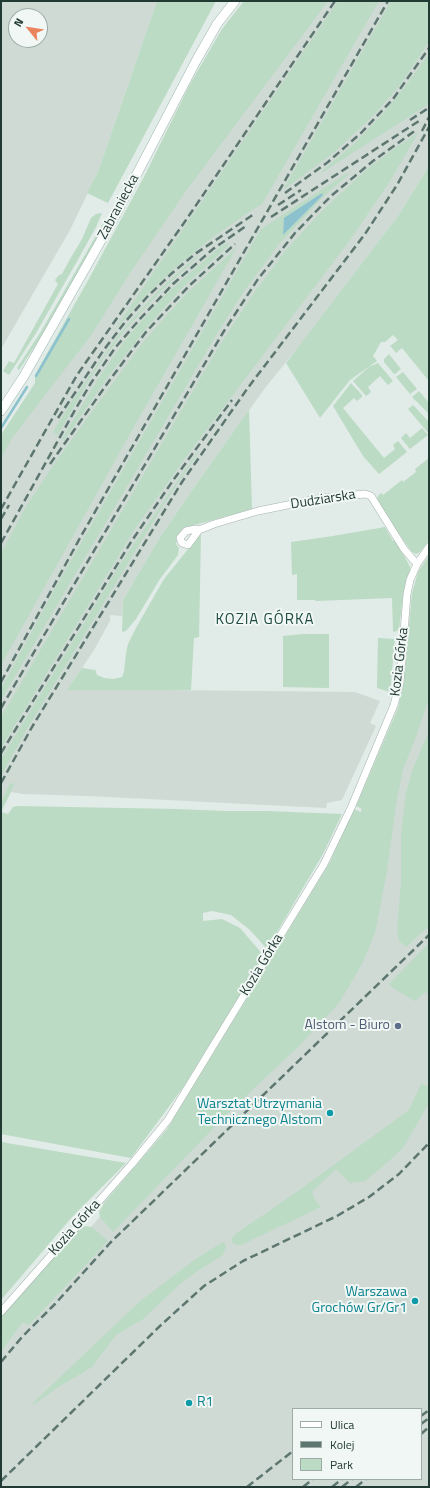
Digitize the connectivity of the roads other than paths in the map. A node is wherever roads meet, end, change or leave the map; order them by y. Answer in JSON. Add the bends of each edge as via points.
{"nodes":[{"id":1,"x":234,"y":1,"type":"edge"},
{"id":2,"x":1,"y":411,"type":"edge"},
{"id":3,"x":199,"y":530,"type":"dead end"},
{"id":4,"x":429,"y":547,"type":"edge"},
{"id":5,"x":417,"y":564,"type":"junction"},
{"id":6,"x":1,"y":1312,"type":"edge"}],
"edges":[{"from":1,"to":2,"type":"main road","name":"Zabraniecka","via":[[217,24],[116,214],[24,376]]},
{"from":3,"to":5,"type":"street","name":"Dudziarska","via":[[258,511],[322,498],[365,494],[371,496],[404,549]]},
{"from":4,"to":5,"type":"street"},
{"from":5,"to":6,"type":"street","name":"Kozia Górka","via":[[407,594],[400,683],[394,705],[351,808],[324,864],[168,1120],[132,1165]]}]}
